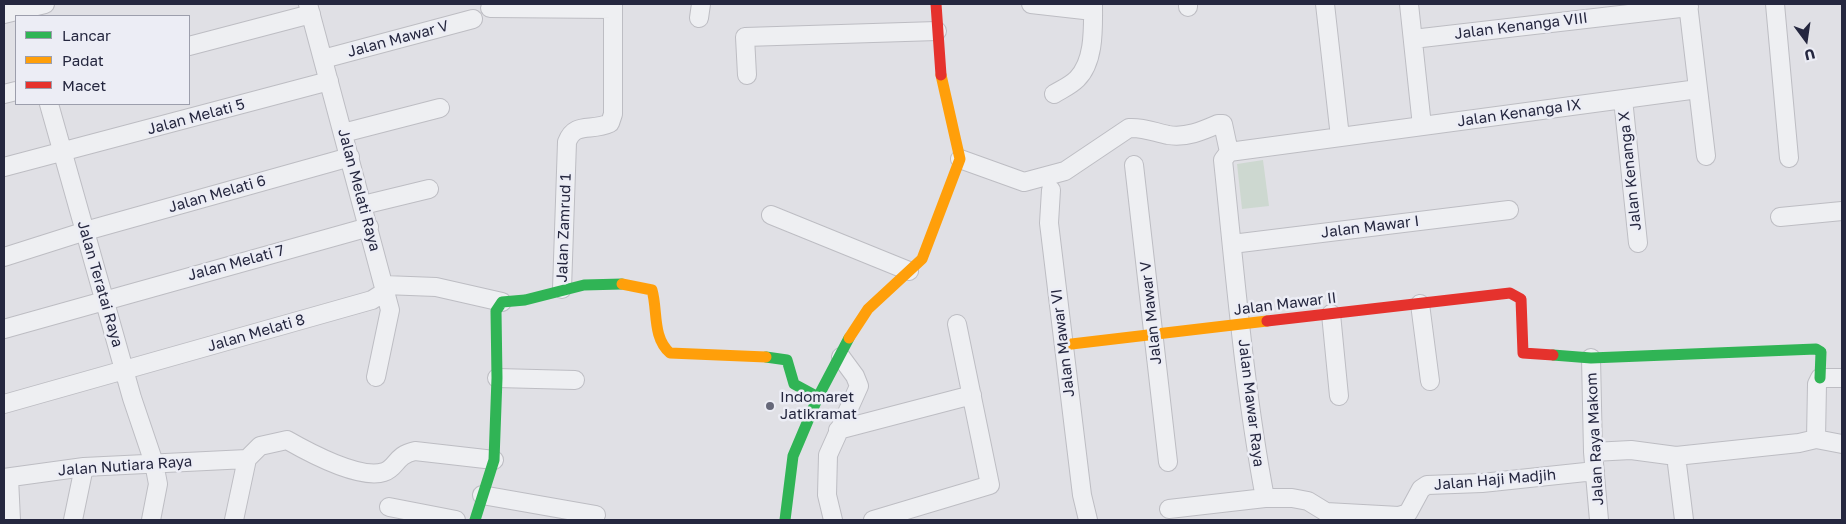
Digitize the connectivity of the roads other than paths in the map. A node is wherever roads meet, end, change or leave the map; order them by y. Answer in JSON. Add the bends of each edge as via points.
{"nodes":[{"id":1,"x":45,"y":4,"type":"edge"},
{"id":2,"x":936,"y":4,"type":"edge"},
{"id":3,"x":1031,"y":4,"type":"edge"},
{"id":4,"x":1324,"y":4,"type":"edge"},
{"id":5,"x":1410,"y":4,"type":"edge"},
{"id":6,"x":1775,"y":4,"type":"edge"},
{"id":7,"x":1689,"y":5,"type":"edge"},
{"id":8,"x":613,"y":7,"type":"edge"},
{"id":9,"x":1093,"y":7,"type":"edge"},
{"id":10,"x":490,"y":8,"type":"dead end"},
{"id":11,"x":310,"y":9,"type":"edge"},
{"id":12,"x":22,"y":10,"type":"edge"},
{"id":13,"x":4,"y":14,"type":"edge"},
{"id":14,"x":473,"y":19,"type":"dead end"},
{"id":15,"x":937,"y":30,"type":"junction"},
{"id":16,"x":1413,"y":39,"type":"junction"},
{"id":17,"x":190,"y":46,"type":"edge"},
{"id":18,"x":323,"y":59,"type":"junction"},
{"id":19,"x":747,"y":75,"type":"dead end"},
{"id":20,"x":329,"y":82,"type":"junction"},
{"id":21,"x":1698,"y":89,"type":"junction"},
{"id":22,"x":1054,"y":94,"type":"dead end"},
{"id":23,"x":1623,"y":99,"type":"junction"},
{"id":24,"x":49,"y":105,"type":"edge"},
{"id":25,"x":440,"y":108,"type":"dead end"},
{"id":26,"x":1422,"y":126,"type":"junction"},
{"id":27,"x":343,"y":133,"type":"junction"},
{"id":28,"x":1340,"y":137,"type":"junction"},
{"id":29,"x":62,"y":151,"type":"junction"},
{"id":30,"x":1229,"y":152,"type":"junction"},
{"id":31,"x":1706,"y":156,"type":"dead end"},
{"id":32,"x":350,"y":157,"type":"junction"},
{"id":33,"x":1789,"y":158,"type":"dead end"},
{"id":34,"x":960,"y":159,"type":"junction"},
{"id":35,"x":1134,"y":165,"type":"dead end"},
{"id":36,"x":4,"y":167,"type":"edge"},
{"id":37,"x":429,"y":188,"type":"dead end"},
{"id":38,"x":1051,"y":190,"type":"dead end"},
{"id":39,"x":363,"y":205,"type":"junction"},
{"id":40,"x":1509,"y":210,"type":"dead end"},
{"id":41,"x":1842,"y":211,"type":"edge"},
{"id":42,"x":771,"y":215,"type":"dead end"},
{"id":43,"x":1780,"y":217,"type":"dead end"},
{"id":44,"x":368,"y":227,"type":"junction"},
{"id":45,"x":85,"y":231,"type":"junction"},
{"id":46,"x":1638,"y":243,"type":"dead end"},
{"id":47,"x":1232,"y":244,"type":"junction"},
{"id":48,"x":4,"y":257,"type":"edge"},
{"id":49,"x":908,"y":271,"type":"junction"},
{"id":50,"x":385,"y":288,"type":"junction"},
{"id":51,"x":562,"y":289,"type":"junction"},
{"id":52,"x":104,"y":299,"type":"junction"},
{"id":53,"x":502,"y":302,"type":"junction"},
{"id":54,"x":1420,"y":304,"type":"junction"},
{"id":55,"x":1331,"y":314,"type":"junction"},
{"id":56,"x":957,"y":324,"type":"dead end"},
{"id":57,"x":1241,"y":324,"type":"junction"},
{"id":58,"x":4,"y":329,"type":"edge"},
{"id":59,"x":1153,"y":334,"type":"junction"},
{"id":60,"x":1063,"y":345,"type":"junction"},
{"id":61,"x":842,"y":356,"type":"junction"},
{"id":62,"x":1591,"y":358,"type":"junction"},
{"id":63,"x":124,"y":371,"type":"junction"},
{"id":64,"x":376,"y":377,"type":"dead end"},
{"id":65,"x":496,"y":378,"type":"junction"},
{"id":66,"x":1820,"y":378,"type":"junction"},
{"id":67,"x":1842,"y":378,"type":"edge"},
{"id":68,"x":575,"y":380,"type":"dead end"},
{"id":69,"x":1430,"y":381,"type":"dead end"},
{"id":70,"x":972,"y":395,"type":"junction"},
{"id":71,"x":1339,"y":396,"type":"dead end"},
{"id":72,"x":818,"y":397,"type":"junction"},
{"id":73,"x":4,"y":404,"type":"edge"},
{"id":74,"x":838,"y":430,"type":"junction"},
{"id":75,"x":1816,"y":439,"type":"junction"},
{"id":76,"x":1842,"y":444,"type":"edge"},
{"id":77,"x":1593,"y":452,"type":"junction"},
{"id":78,"x":1676,"y":456,"type":"junction"},
{"id":79,"x":247,"y":459,"type":"junction"},
{"id":80,"x":494,"y":460,"type":"junction"},
{"id":81,"x":1168,"y":462,"type":"dead end"},
{"id":82,"x":154,"y":463,"type":"junction"},
{"id":83,"x":84,"y":466,"type":"junction"},
{"id":84,"x":1595,"y":472,"type":"junction"},
{"id":85,"x":6,"y":478,"type":"edge"},
{"id":86,"x":482,"y":494,"type":"junction"},
{"id":87,"x":1265,"y":498,"type":"junction"},
{"id":88,"x":389,"y":508,"type":"dead end"},
{"id":89,"x":1169,"y":510,"type":"dead end"},
{"id":90,"x":596,"y":515,"type":"dead end"},
{"id":91,"x":10,"y":520,"type":"edge"},
{"id":92,"x":73,"y":520,"type":"edge"},
{"id":93,"x":151,"y":520,"type":"edge"},
{"id":94,"x":234,"y":520,"type":"edge"},
{"id":95,"x":456,"y":520,"type":"edge"},
{"id":96,"x":475,"y":520,"type":"edge"},
{"id":97,"x":786,"y":520,"type":"edge"},
{"id":98,"x":832,"y":520,"type":"edge"},
{"id":99,"x":873,"y":520,"type":"edge"},
{"id":100,"x":1088,"y":520,"type":"edge"},
{"id":101,"x":1600,"y":520,"type":"edge"},
{"id":102,"x":1684,"y":520,"type":"edge"}],
"edges":[{"from":1,"to":12,"type":"street"},
{"from":2,"to":15,"type":"street"},
{"from":3,"to":9,"type":"street"},
{"from":4,"to":28,"type":"street"},
{"from":5,"to":16,"type":"street"},
{"from":6,"to":33,"type":"street"},
{"from":7,"to":16,"type":"street","name":"Jalan Kenanga VIII"},
{"from":7,"to":21,"type":"street"},
{"from":8,"to":10,"type":"street"},
{"from":8,"to":51,"type":"street","name":"Jalan Zamrud 1","via":[[613,114],[610,123],[599,128],[577,129],[567,142]]},
{"from":9,"to":22,"type":"street","via":[[1093,33],[1084,67],[1079,77]]},
{"from":11,"to":17,"type":"street"},
{"from":11,"to":18,"type":"street","name":"Jalan Melati Raya"},
{"from":12,"to":13,"type":"street"},
{"from":14,"to":18,"type":"street","name":"Jalan Mawar V"},
{"from":15,"to":19,"type":"street","via":[[745,37]]},
{"from":15,"to":34,"type":"street","via":[[941,78]]},
{"from":16,"to":26,"type":"street"},
{"from":18,"to":20,"type":"street","name":"Jalan Melati Raya"},
{"from":20,"to":27,"type":"street","name":"Jalan Melati Raya"},
{"from":20,"to":29,"type":"street","name":"Jalan Melati 5"},
{"from":21,"to":23,"type":"street","name":"Jalan Kenanga IX"},
{"from":21,"to":31,"type":"street"},
{"from":23,"to":26,"type":"street","name":"Jalan Kenanga IX"},
{"from":23,"to":46,"type":"street","name":"Jalan Kenanga X"},
{"from":24,"to":29,"type":"street","name":"Jalan Teratai Raya"},
{"from":25,"to":27,"type":"street"},
{"from":26,"to":28,"type":"street","name":"Jalan Kenanga IX"},
{"from":27,"to":32,"type":"street","name":"Jalan Melati Raya"},
{"from":28,"to":30,"type":"street"},
{"from":29,"to":36,"type":"street","name":"Jalan Melati 5"},
{"from":29,"to":45,"type":"street","name":"Jalan Teratai Raya"},
{"from":30,"to":34,"type":"street","via":[[1223,124],[1218,124],[1188,135],[1129,128],[1065,171],[1024,182]]},
{"from":30,"to":47,"type":"street","name":"Jalan Mawar Raya","via":[[1224,160]]},
{"from":32,"to":39,"type":"street","name":"Jalan Melati Raya"},
{"from":32,"to":45,"type":"street","name":"Jalan Melati 6"},
{"from":34,"to":49,"type":"street","via":[[922,259]]},
{"from":35,"to":59,"type":"street","name":"Jalan Mawar V"},
{"from":37,"to":39,"type":"street"},
{"from":38,"to":60,"type":"street","name":"Jalan Mawar VI","via":[[1049,223]]},
{"from":39,"to":44,"type":"street","name":"Jalan Melati Raya"},
{"from":40,"to":47,"type":"street","name":"Jalan Mawar I"},
{"from":41,"to":43,"type":"street"},
{"from":42,"to":49,"type":"street"},
{"from":44,"to":50,"type":"street","name":"Jalan Melati Raya"},
{"from":44,"to":52,"type":"street","name":"Jalan Melati 7"},
{"from":45,"to":48,"type":"street","name":"Jalan Melati 6"},
{"from":45,"to":52,"type":"street","name":"Jalan Teratai Raya"},
{"from":47,"to":57,"type":"street","name":"Jalan Mawar Raya"},
{"from":49,"to":61,"type":"street","via":[[868,309]]},
{"from":50,"to":53,"type":"street","via":[[436,287]]},
{"from":50,"to":63,"type":"street","name":"Jalan Melati 8","via":[[372,300]]},
{"from":50,"to":64,"type":"street","name":"Jalan Melati Raya","via":[[390,310]]},
{"from":51,"to":53,"type":"street","name":"Jalan Zamrud 1","via":[[550,295],[513,303]]},
{"from":51,"to":72,"type":"street","via":[[606,284],[652,290],[662,348],[670,353],[781,358],[787,360],[794,384]]},
{"from":52,"to":58,"type":"street","name":"Jalan Melati 7"},
{"from":52,"to":63,"type":"street","name":"Jalan Teratai Raya"},
{"from":53,"to":65,"type":"street","via":[[496,311]]},
{"from":54,"to":55,"type":"street","name":"Jalan Mawar II"},
{"from":54,"to":62,"type":"street","name":"Jalan Mawar II","via":[[1510,293],[1521,299],[1523,307],[1523,353]]},
{"from":54,"to":69,"type":"street"},
{"from":55,"to":57,"type":"street","name":"Jalan Mawar II"},
{"from":55,"to":71,"type":"street"},
{"from":56,"to":70,"type":"street"},
{"from":57,"to":59,"type":"street","name":"Jalan Mawar II"},
{"from":57,"to":87,"type":"street","name":"Jalan Mawar Raya","via":[[1254,438]]},
{"from":59,"to":60,"type":"street","name":"Jalan Mawar II"},
{"from":59,"to":81,"type":"street","name":"Jalan Mawar V"},
{"from":60,"to":100,"type":"street","name":"Jalan Mawar VI"},
{"from":61,"to":72,"type":"street"},
{"from":61,"to":74,"type":"street","via":[[859,386]]},
{"from":62,"to":66,"type":"street","via":[[1816,348],[1821,352]]},
{"from":62,"to":77,"type":"street","name":"Jalan Raya Makom"},
{"from":63,"to":73,"type":"street","name":"Jalan Melati 8"},
{"from":63,"to":82,"type":"street","name":"Jalan Teratai Raya"},
{"from":65,"to":68,"type":"street"},
{"from":65,"to":80,"type":"street"},
{"from":66,"to":67,"type":"street"},
{"from":66,"to":75,"type":"street","via":[[1817,384]]},
{"from":70,"to":74,"type":"street"},
{"from":70,"to":99,"type":"street","via":[[990,485]]},
{"from":72,"to":97,"type":"street","via":[[793,456]]},
{"from":74,"to":98,"type":"street","via":[[828,455],[827,495]]},
{"from":75,"to":76,"type":"street"},
{"from":75,"to":78,"type":"street"},
{"from":77,"to":78,"type":"street","via":[[1631,450]]},
{"from":77,"to":84,"type":"street","name":"Jalan Raya Makom"},
{"from":78,"to":102,"type":"street"},
{"from":79,"to":80,"type":"street","via":[[260,446],[287,440],[319,458],[379,473],[389,469],[405,453],[415,451]]},
{"from":79,"to":82,"type":"street","name":"Jalan Nutiara Raya"},
{"from":79,"to":94,"type":"street"},
{"from":80,"to":86,"type":"street"},
{"from":82,"to":83,"type":"street","name":"Jalan Nutiara Raya"},
{"from":82,"to":93,"type":"street","name":"Jalan Teratai Raya","via":[[158,484]]},
{"from":83,"to":85,"type":"street","name":"Jalan Nutiara Raya"},
{"from":83,"to":92,"type":"street"},
{"from":84,"to":87,"type":"street","name":"Jalan Haji Madjih","via":[[1427,486],[1421,489],[1408,513],[1399,516],[1326,512],[1308,501]]},
{"from":84,"to":101,"type":"street","name":"Jalan Raya Makom"},
{"from":85,"to":91,"type":"street"},
{"from":86,"to":90,"type":"street"},
{"from":86,"to":96,"type":"street"},
{"from":87,"to":89,"type":"street"},
{"from":88,"to":95,"type":"street"}]}
